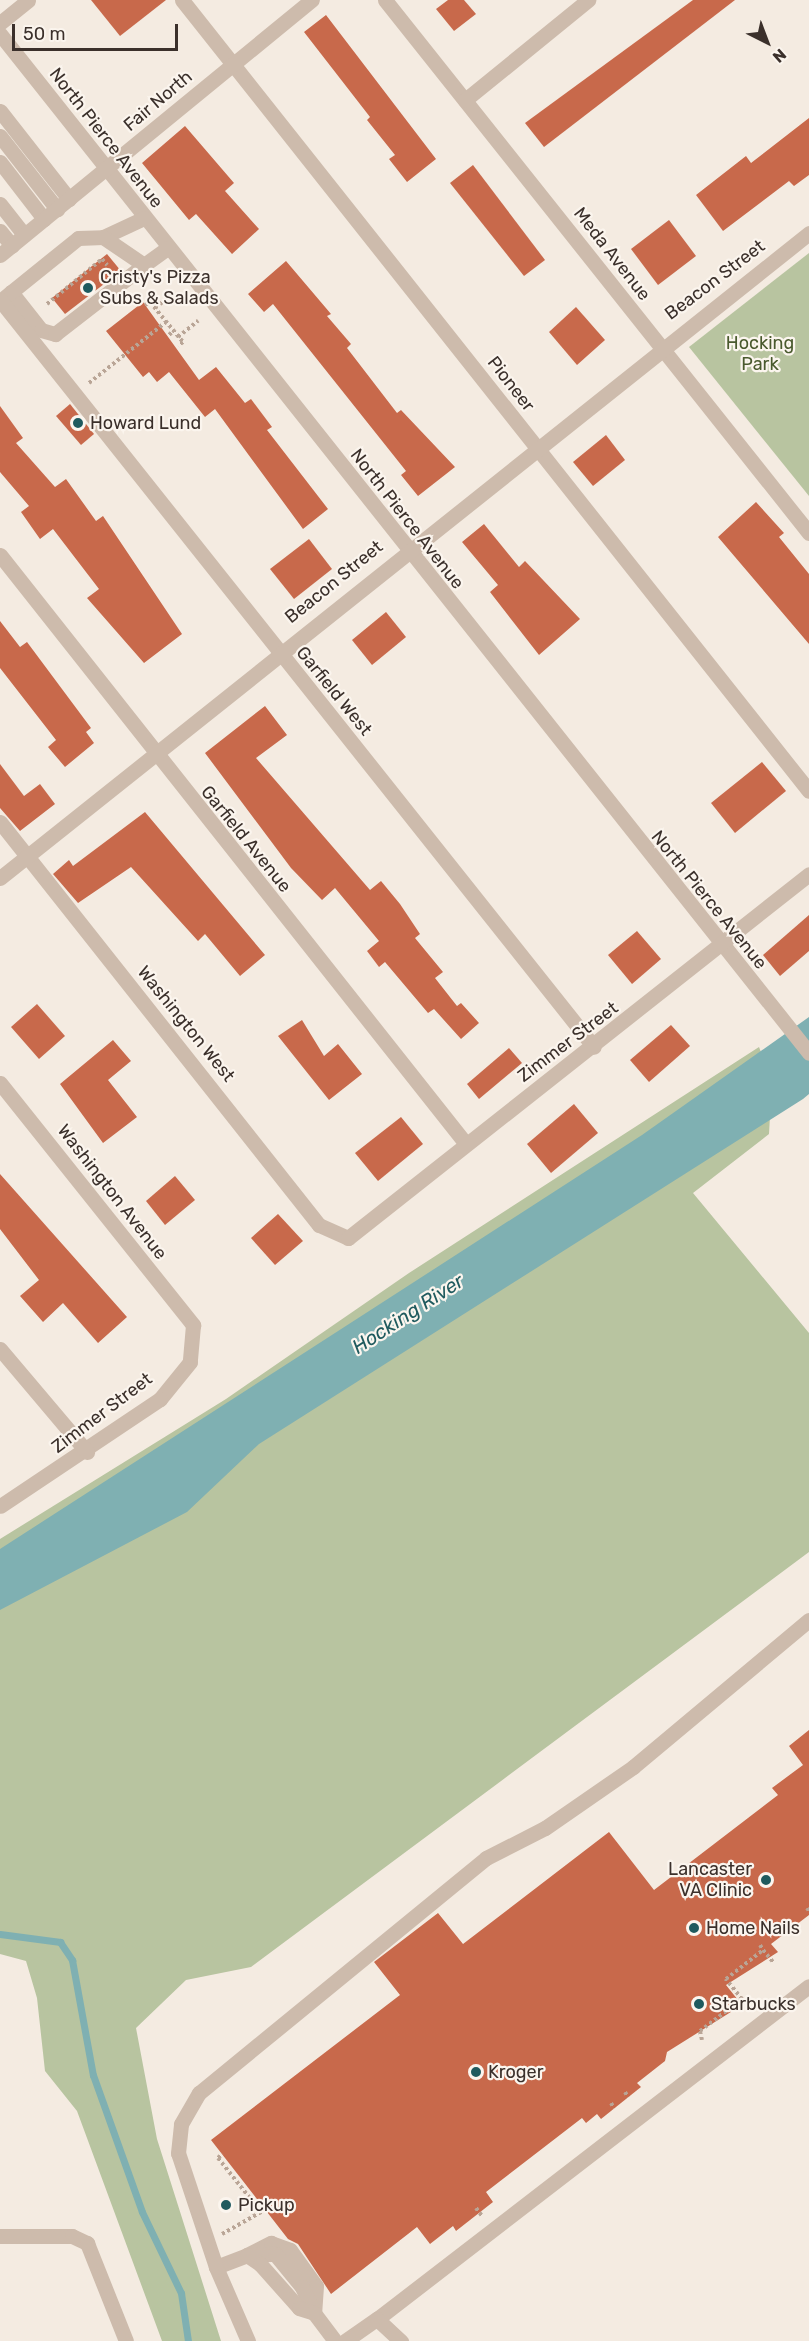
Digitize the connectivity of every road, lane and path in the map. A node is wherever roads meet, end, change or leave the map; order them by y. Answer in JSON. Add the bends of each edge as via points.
{"nodes":[{"id":1,"x":28,"y":0,"type":"edge"},
{"id":2,"x":182,"y":0,"type":"edge"},
{"id":3,"x":312,"y":0,"type":"edge"},
{"id":4,"x":385,"y":0,"type":"edge"},
{"id":5,"x":588,"y":0,"type":"edge"},
{"id":6,"x":0,"y":23,"type":"edge"},
{"id":7,"x":0,"y":34,"type":"edge"},
{"id":8,"x":233,"y":64,"type":"junction"},
{"id":9,"x":465,"y":100,"type":"junction"},
{"id":10,"x":0,"y":111,"type":"edge"},
{"id":11,"x":0,"y":136,"type":"edge"},
{"id":12,"x":0,"y":162,"type":"edge"},
{"id":13,"x":105,"y":170,"type":"junction"},
{"id":14,"x":69,"y":199,"type":"junction"},
{"id":15,"x":0,"y":204,"type":"edge"},
{"id":16,"x":50,"y":214,"type":"junction"},
{"id":17,"x":144,"y":218,"type":"junction"},
{"id":18,"x":0,"y":231,"type":"edge"},
{"id":19,"x":809,"y":233,"type":"edge"},
{"id":20,"x":24,"y":235,"type":"junction"},
{"id":21,"x":103,"y":237,"type":"junction"},
{"id":22,"x":167,"y":248,"type":"junction"},
{"id":23,"x":6,"y":250,"type":"edge"},
{"id":24,"x":107,"y":265,"type":"dead end"},
{"id":25,"x":144,"y":265,"type":"junction"},
{"id":26,"x":174,"y":292,"type":"dead end"},
{"id":27,"x":4,"y":298,"type":"edge"},
{"id":28,"x":47,"y":304,"type":"dead end"},
{"id":29,"x":145,"y":305,"type":"dead end"},
{"id":30,"x":154,"y":308,"type":"junction"},
{"id":31,"x":159,"y":313,"type":"junction"},
{"id":32,"x":154,"y":317,"type":"dead end"},
{"id":33,"x":198,"y":321,"type":"dead end"},
{"id":34,"x":166,"y":322,"type":"junction"},
{"id":35,"x":173,"y":331,"type":"junction"},
{"id":36,"x":55,"y":334,"type":"junction"},
{"id":37,"x":168,"y":335,"type":"dead end"},
{"id":38,"x":178,"y":337,"type":"junction"},
{"id":39,"x":178,"y":346,"type":"dead end"},
{"id":40,"x":661,"y":346,"type":"junction"},
{"id":41,"x":39,"y":350,"type":"junction"},
{"id":42,"x":75,"y":395,"type":"junction"},
{"id":43,"x":536,"y":447,"type":"junction"},
{"id":44,"x":809,"y":533,"type":"edge"},
{"id":45,"x":406,"y":550,"type":"junction"},
{"id":46,"x":0,"y":555,"type":"edge"},
{"id":47,"x":278,"y":652,"type":"junction"},
{"id":48,"x":156,"y":757,"type":"junction"},
{"id":49,"x":809,"y":791,"type":"edge"},
{"id":50,"x":0,"y":822,"type":"edge"},
{"id":51,"x":27,"y":856,"type":"junction"},
{"id":52,"x":809,"y":874,"type":"edge"},
{"id":53,"x":0,"y":878,"type":"edge"},
{"id":54,"x":721,"y":946,"type":"junction"},
{"id":55,"x":594,"y":1047,"type":"junction"},
{"id":56,"x":809,"y":1053,"type":"edge"},
{"id":57,"x":0,"y":1083,"type":"edge"},
{"id":58,"x":466,"y":1144,"type":"junction"},
{"id":59,"x":348,"y":1238,"type":"joint"},
{"id":60,"x":193,"y":1325,"type":"joint"},
{"id":61,"x":0,"y":1349,"type":"edge"},
{"id":62,"x":87,"y":1452,"type":"junction"},
{"id":63,"x":0,"y":1506,"type":"edge"},
{"id":64,"x":809,"y":1620,"type":"edge"},
{"id":65,"x":759,"y":1945,"type":"dead end"},
{"id":66,"x":763,"y":1950,"type":"junction"},
{"id":67,"x":742,"y":1959,"type":"dead end"},
{"id":68,"x":772,"y":1962,"type":"dead end"},
{"id":69,"x":746,"y":1964,"type":"junction"},
{"id":70,"x":722,"y":1974,"type":"dead end"},
{"id":71,"x":726,"y":1979,"type":"junction"},
{"id":72,"x":809,"y":1986,"type":"edge"},
{"id":73,"x":702,"y":2040,"type":"dead end"},
{"id":74,"x":222,"y":2154,"type":"dead end"},
{"id":75,"x":476,"y":2208,"type":"dead end"},
{"id":76,"x":482,"y":2216,"type":"dead end"},
{"id":77,"x":220,"y":2235,"type":"dead end"},
{"id":78,"x":0,"y":2236,"type":"edge"},
{"id":79,"x":247,"y":2255,"type":"junction"},
{"id":80,"x":216,"y":2267,"type":"junction"},
{"id":81,"x":314,"y":2313,"type":"junction"},
{"id":82,"x":378,"y":2319,"type":"junction"},
{"id":83,"x":126,"y":2341,"type":"edge"},
{"id":84,"x":248,"y":2341,"type":"edge"},
{"id":85,"x":335,"y":2341,"type":"edge"},
{"id":86,"x":345,"y":2341,"type":"edge"},
{"id":87,"x":401,"y":2341,"type":"edge"}],
"edges":[{"from":1,"to":6,"type":"street"},
{"from":2,"to":8,"type":"street","name":"Pioneer"},
{"from":3,"to":8,"type":"street","name":"Fair North"},
{"from":4,"to":9,"type":"street","name":"Meda Avenue"},
{"from":5,"to":9,"type":"street"},
{"from":7,"to":13,"type":"street","name":"North Pierce Avenue"},
{"from":8,"to":13,"type":"street","name":"Fair North"},
{"from":8,"to":43,"type":"street","name":"Pioneer"},
{"from":9,"to":40,"type":"street","name":"Meda Avenue"},
{"from":10,"to":14,"type":"street"},
{"from":11,"to":16,"type":"street"},
{"from":12,"to":16,"type":"street"},
{"from":13,"to":14,"type":"street","name":"Fair North"},
{"from":13,"to":17,"type":"street","name":"North Pierce Avenue"},
{"from":14,"to":16,"type":"street","name":"Fair North"},
{"from":15,"to":20,"type":"street"},
{"from":16,"to":20,"type":"street","name":"Fair North"},
{"from":17,"to":21,"type":"street"},
{"from":17,"to":22,"type":"street","name":"North Pierce Avenue"},
{"from":18,"to":23,"type":"street"},
{"from":19,"to":40,"type":"street","name":"Beacon Street"},
{"from":20,"to":23,"type":"street","name":"Fair North"},
{"from":21,"to":25,"type":"street"},
{"from":21,"to":27,"type":"street","via":[[78,238]]},
{"from":22,"to":25,"type":"street"},
{"from":22,"to":45,"type":"street","name":"North Pierce Avenue"},
{"from":24,"to":28,"type":"path","via":[[102,259]]},
{"from":25,"to":36,"type":"street"},
{"from":26,"to":30,"type":"path"},
{"from":27,"to":36,"type":"street","via":[[41,330]]},
{"from":27,"to":41,"type":"street","name":"Garfield West"},
{"from":29,"to":30,"type":"path","via":[[150,302]]},
{"from":30,"to":31,"type":"path"},
{"from":31,"to":32,"type":"path"},
{"from":31,"to":34,"type":"path"},
{"from":33,"to":38,"type":"path"},
{"from":34,"to":35,"type":"path"},
{"from":34,"to":42,"type":"path"},
{"from":35,"to":37,"type":"path"},
{"from":35,"to":38,"type":"path"},
{"from":36,"to":41,"type":"street"},
{"from":38,"to":39,"type":"path","via":[[183,342]]},
{"from":40,"to":43,"type":"street","name":"Beacon Street"},
{"from":40,"to":44,"type":"street","name":"Meda Avenue"},
{"from":41,"to":42,"type":"street","name":"Garfield West"},
{"from":42,"to":47,"type":"street","name":"Garfield West"},
{"from":43,"to":45,"type":"street","name":"Beacon Street"},
{"from":43,"to":49,"type":"street","name":"Pioneer"},
{"from":45,"to":47,"type":"street","name":"Beacon Street"},
{"from":45,"to":54,"type":"street","name":"North Pierce Avenue"},
{"from":46,"to":48,"type":"street","name":"Garfield Avenue"},
{"from":47,"to":48,"type":"street","name":"Beacon Street"},
{"from":47,"to":55,"type":"street","name":"Garfield West"},
{"from":48,"to":51,"type":"street","name":"Beacon Street"},
{"from":48,"to":58,"type":"street","name":"Garfield Avenue"},
{"from":50,"to":51,"type":"street","name":"Washington West"},
{"from":51,"to":53,"type":"street","name":"Beacon Street"},
{"from":51,"to":59,"type":"street","name":"Washington West","via":[[319,1225]]},
{"from":52,"to":54,"type":"street","name":"Zimmer Street"},
{"from":54,"to":55,"type":"street","name":"Zimmer Street"},
{"from":54,"to":56,"type":"street","name":"North Pierce Avenue"},
{"from":55,"to":58,"type":"street","name":"Zimmer Street"},
{"from":57,"to":60,"type":"street","name":"Washington Avenue"},
{"from":58,"to":59,"type":"street","name":"Zimmer Street"},
{"from":60,"to":62,"type":"street","name":"Zimmer Street","via":[[190,1362],[160,1399]]},
{"from":61,"to":62,"type":"street"},
{"from":62,"to":63,"type":"street","name":"Zimmer Street"},
{"from":64,"to":80,"type":"street","via":[[633,1767],[545,1828],[486,1858],[199,2093],[181,2124],[178,2153]]},
{"from":65,"to":66,"type":"path"},
{"from":66,"to":68,"type":"path"},
{"from":66,"to":69,"type":"path"},
{"from":67,"to":69,"type":"path"},
{"from":69,"to":71,"type":"path"},
{"from":70,"to":71,"type":"path"},
{"from":71,"to":73,"type":"path","via":[[742,1999],[700,2031]]},
{"from":72,"to":82,"type":"street"},
{"from":74,"to":77,"type":"path","via":[[218,2158],[261,2212]]},
{"from":75,"to":76,"type":"path"},
{"from":78,"to":83,"type":"street","via":[[72,2236],[87,2243]]},
{"from":79,"to":80,"type":"street"},
{"from":79,"to":81,"type":"street","via":[[269,2271],[299,2308]]},
{"from":79,"to":81,"type":"street","via":[[271,2243],[290,2250],[316,2286]]},
{"from":80,"to":84,"type":"street"},
{"from":81,"to":85,"type":"street"},
{"from":82,"to":86,"type":"street"},
{"from":82,"to":87,"type":"street"}]}
